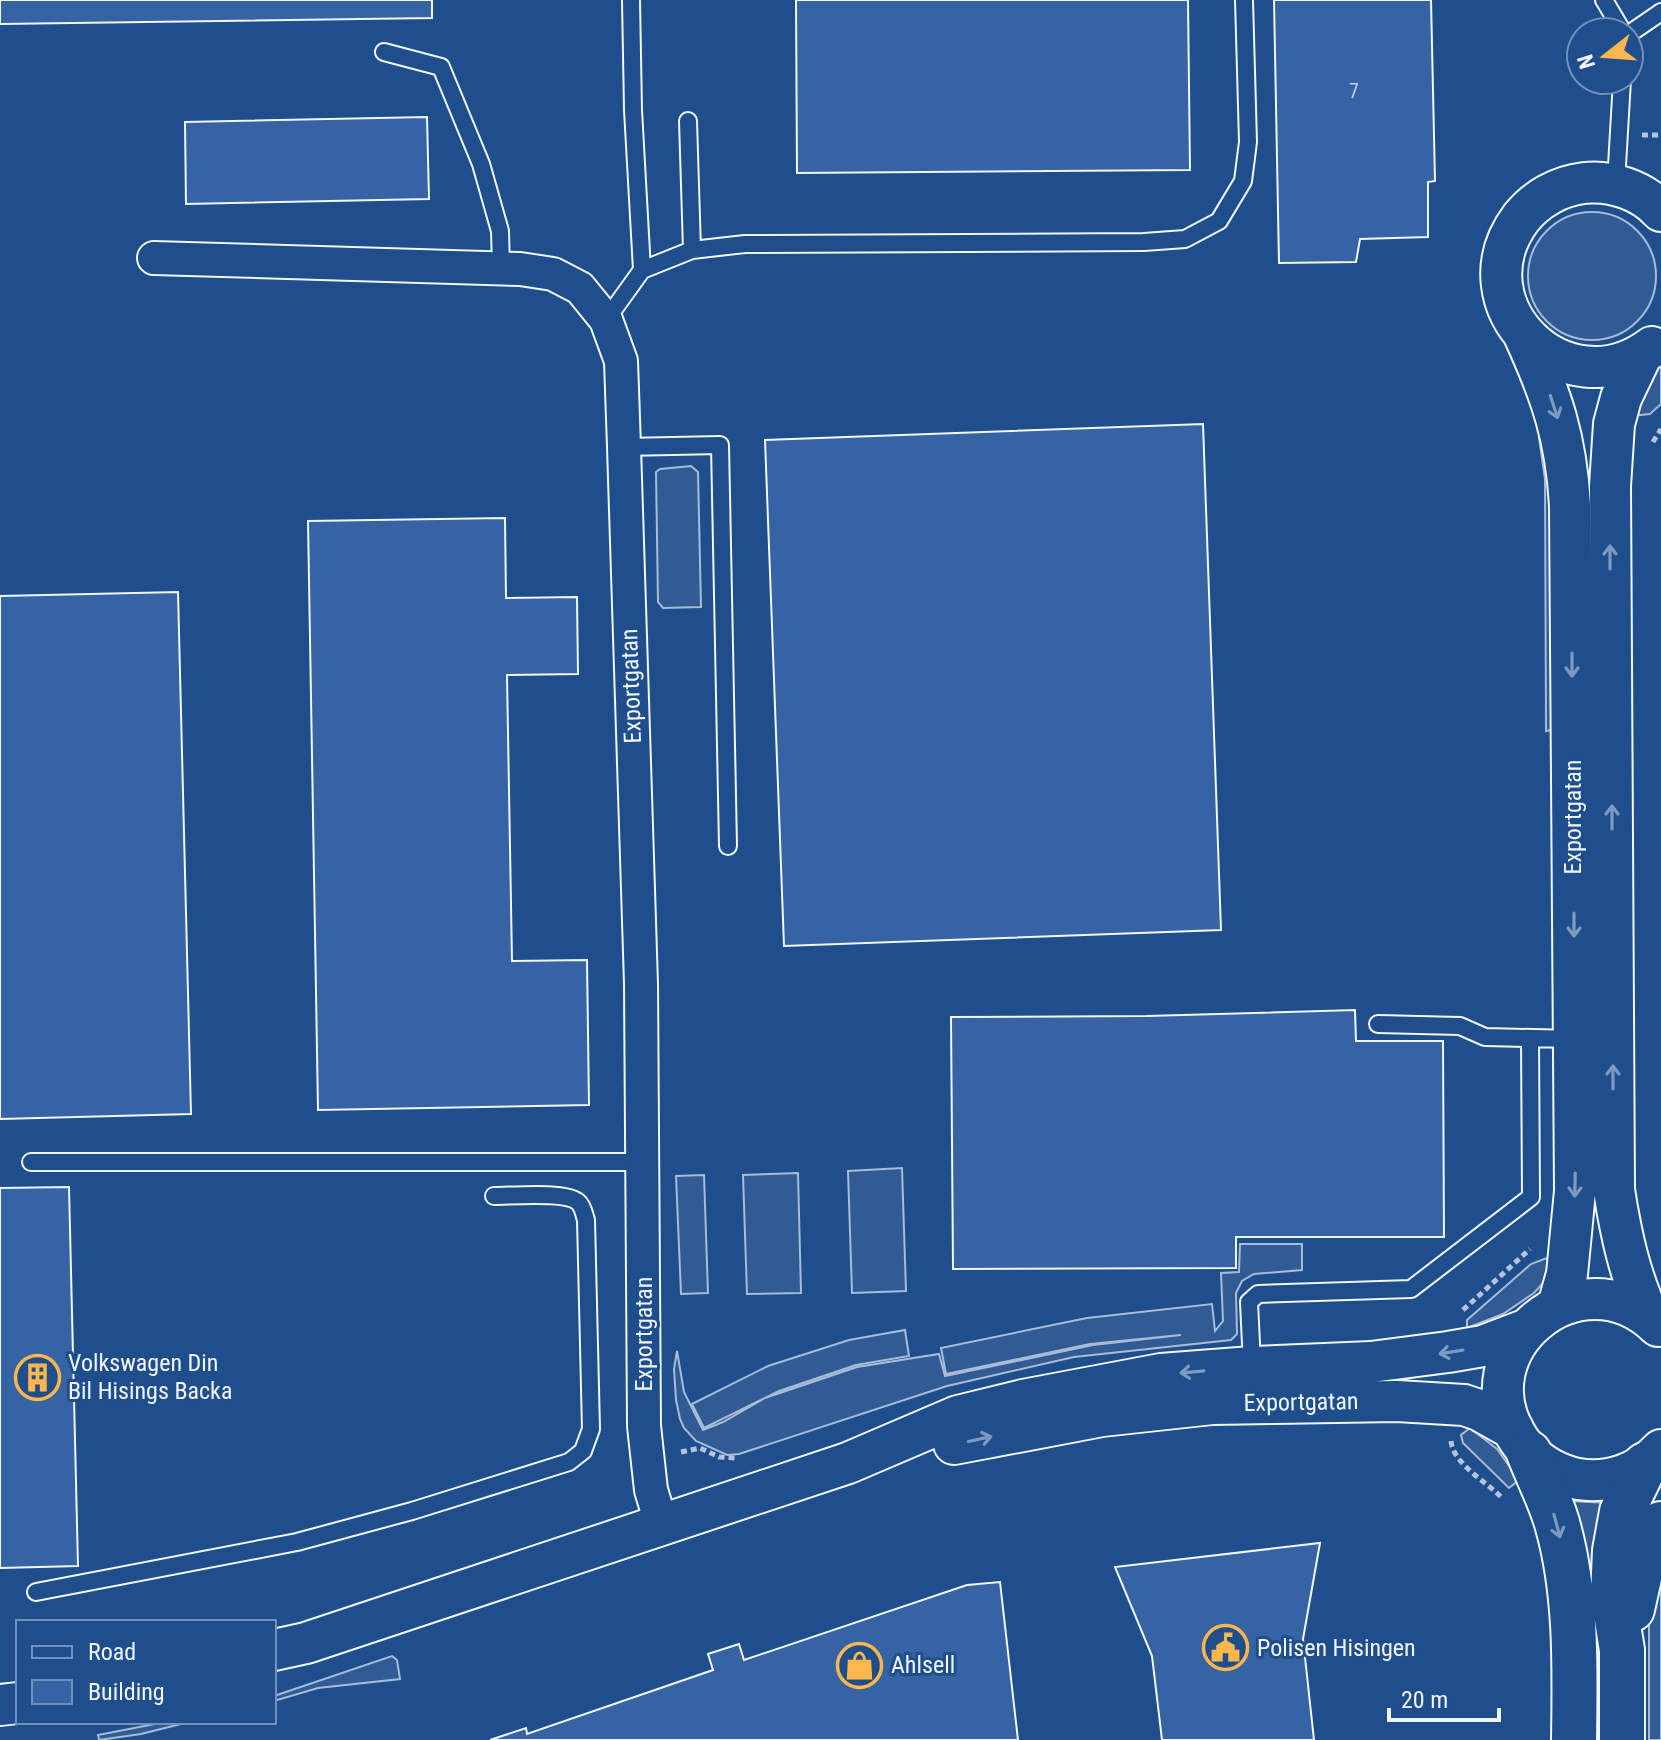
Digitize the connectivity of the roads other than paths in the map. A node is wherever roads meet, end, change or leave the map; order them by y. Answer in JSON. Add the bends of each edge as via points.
{"nodes":[{"id":1,"x":631,"y":0,"type":"edge"},
{"id":2,"x":1244,"y":0,"type":"edge"},
{"id":3,"x":384,"y":52,"type":"dead end"},
{"id":4,"x":1625,"y":96,"type":"edge"},
{"id":5,"x":688,"y":121,"type":"dead end"},
{"id":6,"x":1643,"y":196,"type":"edge"},
{"id":7,"x":692,"y":250,"type":"junction"},
{"id":8,"x":154,"y":258,"type":"dead end"},
{"id":9,"x":501,"y":267,"type":"junction"},
{"id":10,"x":642,"y":270,"type":"junction"},
{"id":11,"x":606,"y":320,"type":"junction"},
{"id":12,"x":1524,"y":335,"type":"junction"},
{"id":13,"x":1651,"y":346,"type":"edge"},
{"id":14,"x":624,"y":447,"type":"junction"},
{"id":15,"x":728,"y":846,"type":"dead end"},
{"id":16,"x":1378,"y":1024,"type":"dead end"},
{"id":17,"x":1530,"y":1039,"type":"junction"},
{"id":18,"x":1575,"y":1039,"type":"junction"},
{"id":19,"x":31,"y":1162,"type":"dead end"},
{"id":20,"x":644,"y":1162,"type":"junction"},
{"id":21,"x":494,"y":1196,"type":"dead end"},
{"id":22,"x":1558,"y":1306,"type":"junction"},
{"id":23,"x":1655,"y":1323,"type":"edge"},
{"id":24,"x":1525,"y":1330,"type":"junction"},
{"id":25,"x":1252,"y":1367,"type":"junction"},
{"id":26,"x":1521,"y":1441,"type":"junction"},
{"id":27,"x":1656,"y":1457,"type":"edge"},
{"id":28,"x":848,"y":1463,"type":"junction"},
{"id":29,"x":661,"y":1523,"type":"junction"},
{"id":30,"x":1661,"y":1524,"type":"edge"},
{"id":31,"x":36,"y":1592,"type":"dead end"},
{"id":32,"x":276,"y":1650,"type":"edge"},
{"id":33,"x":1622,"y":1650,"type":"junction"},
{"id":34,"x":1574,"y":1740,"type":"edge"},
{"id":35,"x":1622,"y":1740,"type":"edge"}],
"edges":[{"from":1,"to":10,"type":"lane"},
{"from":2,"to":7,"type":"lane","via":[[1248,142],[1243,181],[1219,221],[1185,239],[761,243]]},
{"from":3,"to":9,"type":"lane","via":[[441,67],[481,164],[500,231]]},
{"from":4,"to":6,"type":"lane"},
{"from":5,"to":7,"type":"lane"},
{"from":6,"to":12,"type":"street","name":"Exportgatan","via":[[1587,183],[1558,190],[1534,205],[1515,227],[1504,253],[1502,282],[1509,310]]},
{"from":7,"to":10,"type":"lane"},
{"from":8,"to":9,"type":"street","name":"Exportgatan"},
{"from":9,"to":11,"type":"street","name":"Exportgatan","via":[[553,274],[580,288]]},
{"from":10,"to":11,"type":"lane"},
{"from":11,"to":14,"type":"street","name":"Exportgatan","via":[[621,361]]},
{"from":12,"to":13,"type":"street","name":"Exportgatan","via":[[1543,352],[1579,366],[1605,367]]},
{"from":12,"to":18,"type":"street","name":"Exportgatan","one_way":true,"via":[[1548,387],[1567,462]]},
{"from":23,"to":13,"type":"street","name":"Exportgatan","one_way":true,"via":[[1634,1285],[1614,1190],[1610,486],[1621,398]]},
{"from":14,"to":15,"type":"lane","via":[[720,445]]},
{"from":14,"to":20,"type":"street","name":"Exportgatan"},
{"from":16,"to":17,"type":"lane","via":[[1460,1026],[1485,1037]]},
{"from":17,"to":18,"type":"lane"},
{"from":17,"to":25,"type":"lane","via":[[1531,1197],[1411,1289],[1258,1294],[1249,1302]]},
{"from":18,"to":22,"type":"street","name":"Exportgatan","one_way":true,"via":[[1575,1191],[1567,1274]]},
{"from":19,"to":20,"type":"lane"},
{"from":20,"to":29,"type":"street","name":"Exportgatan","via":[[644,1426],[651,1490]]},
{"from":21,"to":31,"type":"lane","via":[[560,1195],[578,1201],[586,1220],[591,1429],[583,1451],[569,1462],[501,1485],[297,1542]]},
{"from":22,"to":23,"type":"street","name":"Exportgatan","via":[[1605,1299],[1628,1305]]},
{"from":22,"to":24,"type":"street","name":"Exportgatan"},
{"from":24,"to":25,"type":"street","name":"Exportgatan","one_way":true,"via":[[1448,1352],[1371,1362]]},
{"from":24,"to":26,"type":"street","name":"Exportgatan","via":[[1511,1352],[1504,1378],[1505,1404]]},
{"from":25,"to":28,"type":"street","name":"Exportgatan","one_way":true,"via":[[1161,1374],[1023,1400],[958,1416]]},
{"from":26,"to":27,"type":"street","name":"Exportgatan","via":[[1555,1471],[1585,1480],[1616,1478]]},
{"from":28,"to":26,"type":"street","name":"Exportgatan","one_way":true,"via":[[1102,1416],[1212,1404],[1464,1405]]},
{"from":26,"to":34,"type":"highway","one_way":true,"via":[[1557,1523],[1570,1586]]},
{"from":27,"to":33,"type":"highway","via":[[1622,1512],[1616,1533],[1613,1595]]},
{"from":28,"to":29,"type":"street","name":"Exportgatan"},
{"from":29,"to":32,"type":"street","name":"Exportgatan"},
{"from":30,"to":33,"type":"highway","via":[[1644,1555]]},
{"from":33,"to":35,"type":"highway"}]}
